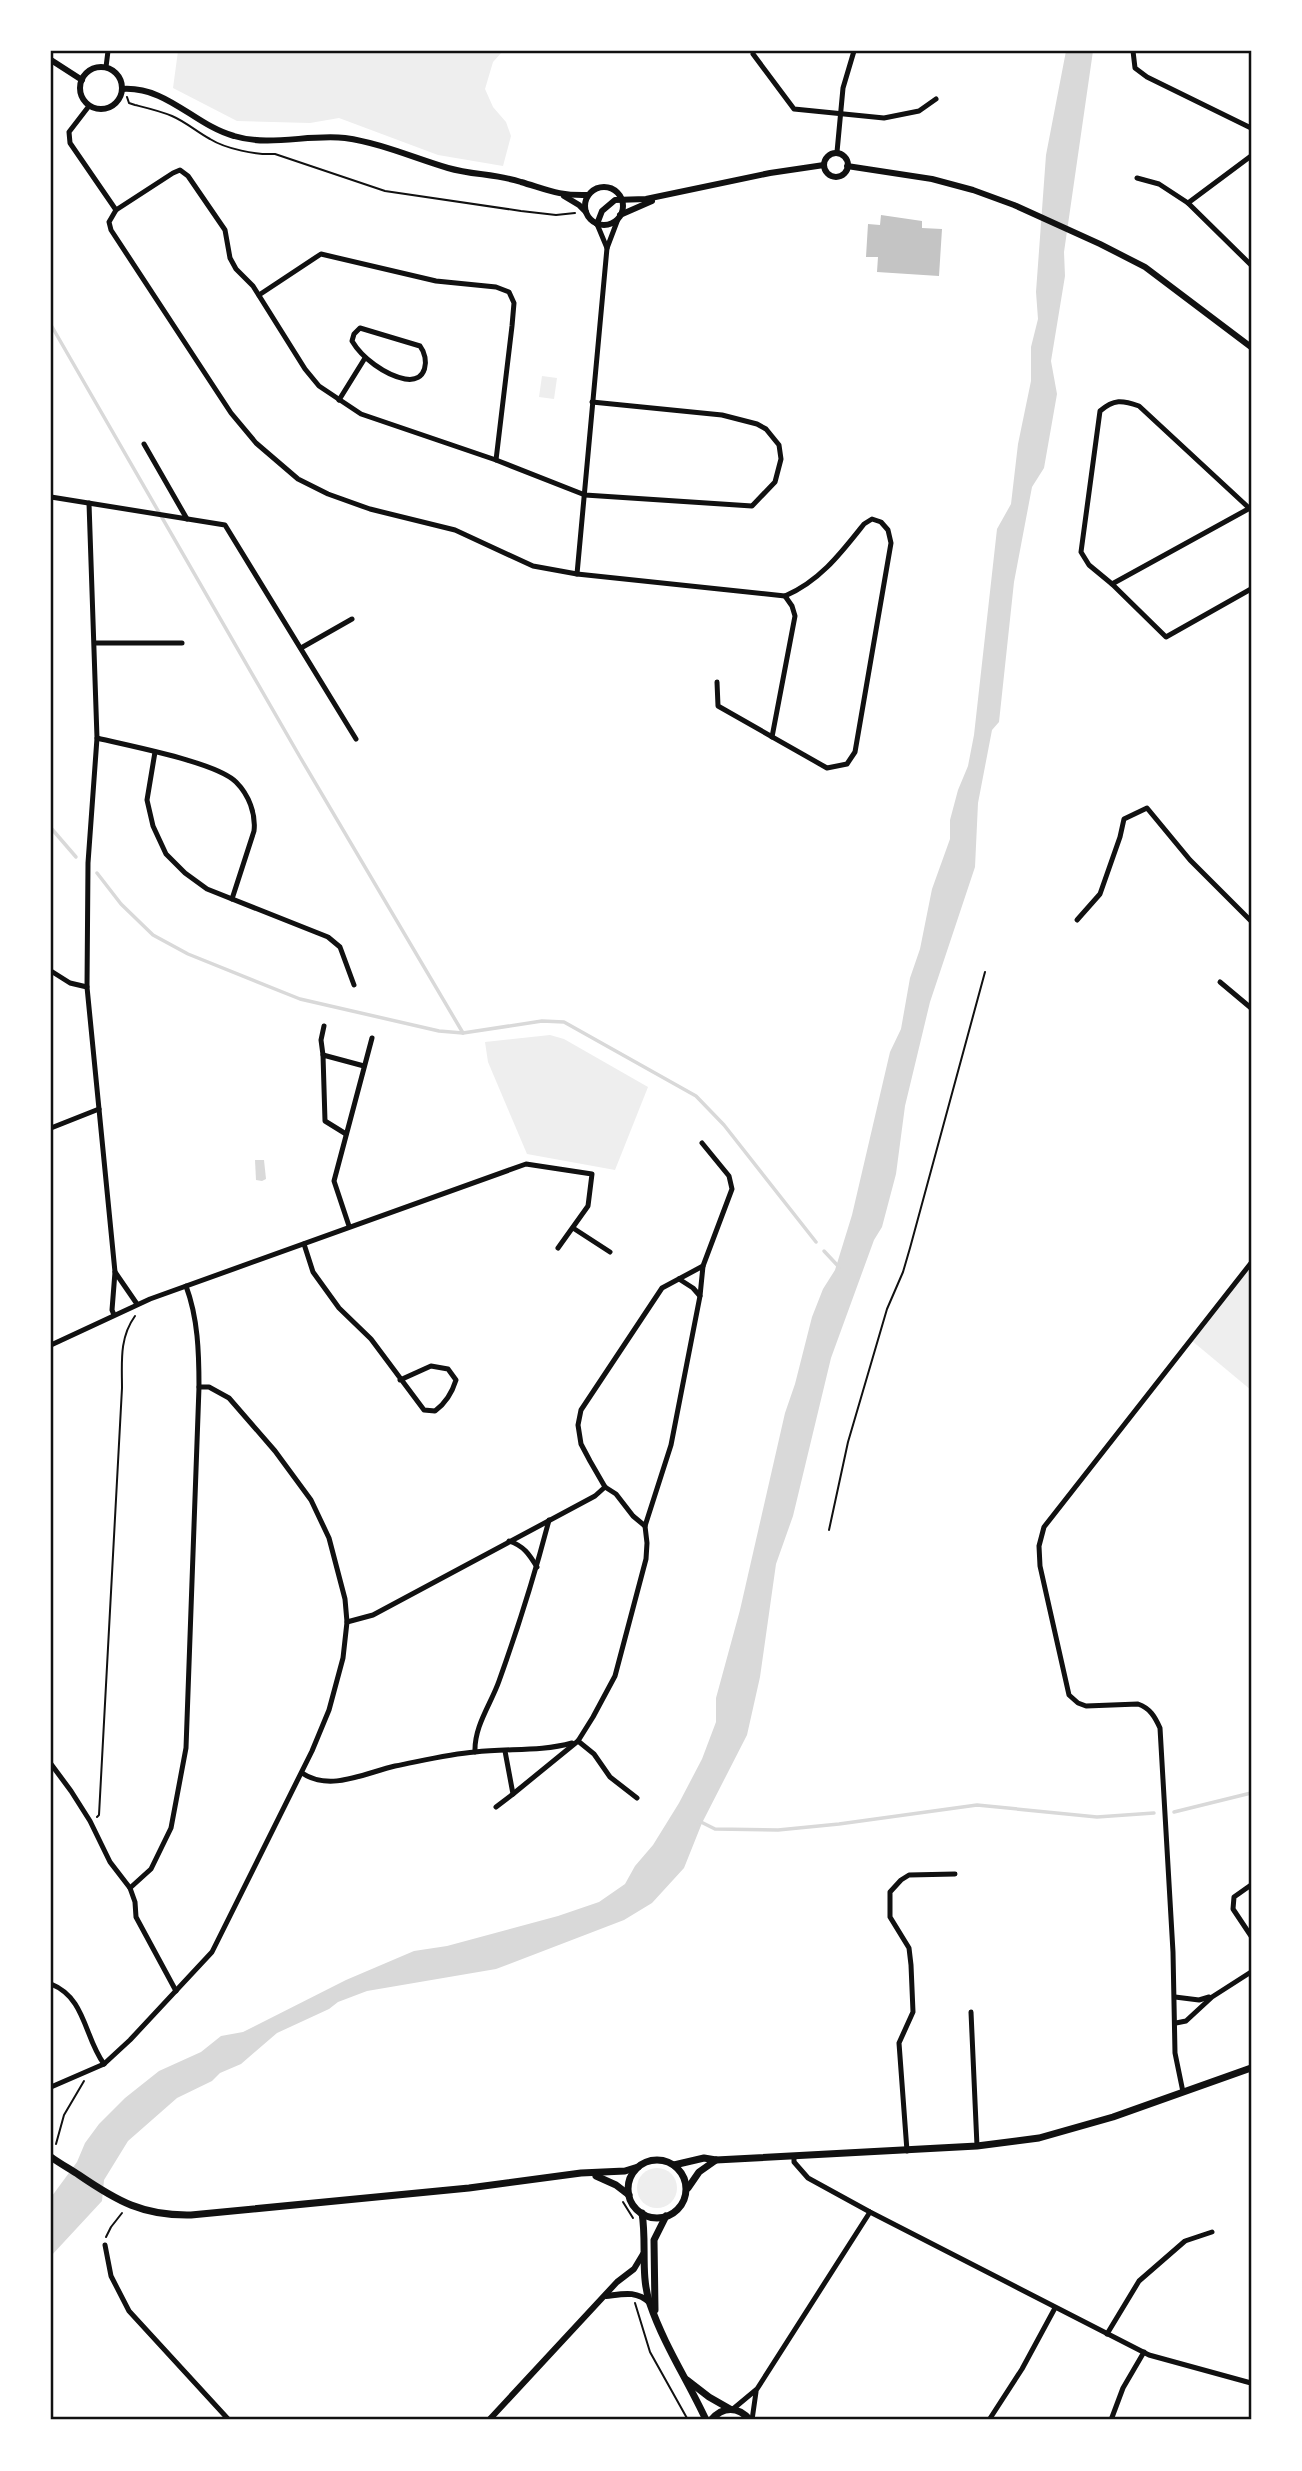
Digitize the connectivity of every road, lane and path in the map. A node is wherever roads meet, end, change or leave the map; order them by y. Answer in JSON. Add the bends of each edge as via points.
{"nodes":[{"id":1,"x":108,"y":51,"type":"edge"},
{"id":2,"x":854,"y":51,"type":"edge"},
{"id":3,"x":1133,"y":51,"type":"edge"},
{"id":4,"x":753,"y":54,"type":"dead end"},
{"id":5,"x":51,"y":60,"type":"edge"},
{"id":6,"x":106,"y":67,"type":"junction"},
{"id":7,"x":82,"y":80,"type":"junction"},
{"id":8,"x":122,"y":89,"type":"junction"},
{"id":9,"x":936,"y":99,"type":"dead end"},
{"id":10,"x":89,"y":106,"type":"junction"},
{"id":11,"x":839,"y":114,"type":"junction"},
{"id":12,"x":1251,"y":128,"type":"edge"},
{"id":13,"x":837,"y":152,"type":"junction"},
{"id":14,"x":1251,"y":156,"type":"edge"},
{"id":15,"x":824,"y":165,"type":"junction"},
{"id":16,"x":848,"y":166,"type":"junction"},
{"id":17,"x":1137,"y":178,"type":"dead end"},
{"id":18,"x":562,"y":195,"type":"junction"},
{"id":19,"x":589,"y":195,"type":"junction"},
{"id":20,"x":660,"y":197,"type":"junction"},
{"id":21,"x":621,"y":200,"type":"junction"},
{"id":22,"x":1188,"y":203,"type":"junction"},
{"id":23,"x":116,"y":210,"type":"junction"},
{"id":24,"x":583,"y":214,"type":"junction"},
{"id":25,"x":619,"y":217,"type":"junction"},
{"id":26,"x":597,"y":224,"type":"junction"},
{"id":27,"x":607,"y":248,"type":"junction"},
{"id":28,"x":1251,"y":265,"type":"edge"},
{"id":29,"x":259,"y":295,"type":"junction"},
{"id":30,"x":1251,"y":346,"type":"edge"},
{"id":31,"x":365,"y":358,"type":"junction"},
{"id":32,"x":339,"y":400,"type":"junction"},
{"id":33,"x":592,"y":402,"type":"junction"},
{"id":34,"x":144,"y":444,"type":"dead end"},
{"id":35,"x":496,"y":460,"type":"junction"},
{"id":36,"x":585,"y":495,"type":"junction"},
{"id":37,"x":51,"y":497,"type":"edge"},
{"id":38,"x":89,"y":503,"type":"junction"},
{"id":39,"x":1250,"y":508,"type":"edge"},
{"id":40,"x":187,"y":519,"type":"junction"},
{"id":41,"x":577,"y":574,"type":"junction"},
{"id":42,"x":1112,"y":584,"type":"junction"},
{"id":43,"x":1251,"y":589,"type":"edge"},
{"id":44,"x":785,"y":597,"type":"junction"},
{"id":45,"x":352,"y":619,"type":"dead end"},
{"id":46,"x":96,"y":643,"type":"junction"},
{"id":47,"x":182,"y":643,"type":"dead end"},
{"id":48,"x":301,"y":648,"type":"junction"},
{"id":49,"x":717,"y":682,"type":"dead end"},
{"id":50,"x":772,"y":737,"type":"junction"},
{"id":51,"x":97,"y":738,"type":"junction"},
{"id":52,"x":356,"y":739,"type":"dead end"},
{"id":53,"x":155,"y":752,"type":"junction"},
{"id":54,"x":232,"y":899,"type":"junction"},
{"id":55,"x":1077,"y":920,"type":"dead end"},
{"id":56,"x":1251,"y":921,"type":"edge"},
{"id":57,"x":51,"y":971,"type":"edge"},
{"id":58,"x":985,"y":972,"type":"dead end"},
{"id":59,"x":1220,"y":982,"type":"dead end"},
{"id":60,"x":354,"y":985,"type":"dead end"},
{"id":61,"x":87,"y":986,"type":"junction"},
{"id":62,"x":1251,"y":1007,"type":"edge"},
{"id":63,"x":324,"y":1026,"type":"dead end"},
{"id":64,"x":372,"y":1038,"type":"dead end"},
{"id":65,"x":323,"y":1055,"type":"junction"},
{"id":66,"x":364,"y":1066,"type":"junction"},
{"id":67,"x":99,"y":1110,"type":"junction"},
{"id":68,"x":51,"y":1128,"type":"edge"},
{"id":69,"x":346,"y":1135,"type":"junction"},
{"id":70,"x":702,"y":1143,"type":"dead end"},
{"id":71,"x":349,"y":1226,"type":"junction"},
{"id":72,"x":573,"y":1228,"type":"junction"},
{"id":73,"x":304,"y":1244,"type":"junction"},
{"id":74,"x":558,"y":1248,"type":"dead end"},
{"id":75,"x":610,"y":1252,"type":"dead end"},
{"id":76,"x":1251,"y":1263,"type":"edge"},
{"id":77,"x":703,"y":1266,"type":"junction"},
{"id":78,"x":115,"y":1272,"type":"junction"},
{"id":79,"x":679,"y":1279,"type":"junction"},
{"id":80,"x":186,"y":1286,"type":"junction"},
{"id":81,"x":700,"y":1296,"type":"junction"},
{"id":82,"x":137,"y":1304,"type":"junction"},
{"id":83,"x":114,"y":1315,"type":"junction"},
{"id":84,"x":136,"y":1315,"type":"dead end"},
{"id":85,"x":51,"y":1346,"type":"edge"},
{"id":86,"x":400,"y":1380,"type":"junction"},
{"id":87,"x":199,"y":1387,"type":"junction"},
{"id":88,"x":605,"y":1487,"type":"junction"},
{"id":89,"x":549,"y":1520,"type":"junction"},
{"id":90,"x":645,"y":1526,"type":"junction"},
{"id":91,"x":829,"y":1530,"type":"dead end"},
{"id":92,"x":509,"y":1541,"type":"junction"},
{"id":93,"x":537,"y":1567,"type":"junction"},
{"id":94,"x":347,"y":1622,"type":"junction"},
{"id":95,"x":578,"y":1741,"type":"junction"},
{"id":96,"x":505,"y":1751,"type":"junction"},
{"id":97,"x":475,"y":1752,"type":"junction"},
{"id":98,"x":51,"y":1764,"type":"edge"},
{"id":99,"x":302,"y":1773,"type":"junction"},
{"id":100,"x":513,"y":1794,"type":"junction"},
{"id":101,"x":637,"y":1798,"type":"dead end"},
{"id":102,"x":496,"y":1807,"type":"dead end"},
{"id":103,"x":90,"y":1821,"type":"junction"},
{"id":104,"x":955,"y":1874,"type":"dead end"},
{"id":105,"x":1251,"y":1885,"type":"edge"},
{"id":106,"x":130,"y":1888,"type":"junction"},
{"id":107,"x":1251,"y":1936,"type":"edge"},
{"id":108,"x":1251,"y":1972,"type":"edge"},
{"id":109,"x":51,"y":1984,"type":"edge"},
{"id":110,"x":176,"y":1992,"type":"junction"},
{"id":111,"x":1175,"y":1997,"type":"junction"},
{"id":112,"x":1212,"y":1997,"type":"junction"},
{"id":113,"x":971,"y":2012,"type":"dead end"},
{"id":114,"x":1176,"y":2023,"type":"junction"},
{"id":115,"x":104,"y":2064,"type":"junction"},
{"id":116,"x":1251,"y":2068,"type":"edge"},
{"id":117,"x":85,"y":2080,"type":"dead end"},
{"id":118,"x":51,"y":2087,"type":"edge"},
{"id":119,"x":1183,"y":2092,"type":"junction"},
{"id":120,"x":56,"y":2144,"type":"dead end"},
{"id":121,"x":977,"y":2146,"type":"junction"},
{"id":122,"x":907,"y":2151,"type":"junction"},
{"id":123,"x":793,"y":2156,"type":"junction"},
{"id":124,"x":52,"y":2158,"type":"edge"},
{"id":125,"x":716,"y":2160,"type":"junction"},
{"id":126,"x":674,"y":2165,"type":"junction"},
{"id":127,"x":638,"y":2167,"type":"junction"},
{"id":128,"x":592,"y":2174,"type":"junction"},
{"id":129,"x":686,"y":2193,"type":"junction"},
{"id":130,"x":629,"y":2195,"type":"junction"},
{"id":131,"x":619,"y":2197,"type":"dead end"},
{"id":132,"x":124,"y":2203,"type":"junction"},
{"id":133,"x":870,"y":2212,"type":"junction"},
{"id":134,"x":642,"y":2213,"type":"junction"},
{"id":135,"x":666,"y":2216,"type":"junction"},
{"id":136,"x":635,"y":2222,"type":"dead end"},
{"id":137,"x":1212,"y":2232,"type":"dead end"},
{"id":138,"x":104,"y":2245,"type":"joint"},
{"id":139,"x":643,"y":2254,"type":"junction"},
{"id":140,"x":606,"y":2296,"type":"junction"},
{"id":141,"x":634,"y":2298,"type":"dead end"},
{"id":142,"x":650,"y":2303,"type":"junction"},
{"id":143,"x":1055,"y":2308,"type":"junction"},
{"id":144,"x":655,"y":2315,"type":"junction"},
{"id":145,"x":1107,"y":2334,"type":"junction"},
{"id":146,"x":1144,"y":2352,"type":"junction"},
{"id":147,"x":687,"y":2380,"type":"junction"},
{"id":148,"x":1251,"y":2383,"type":"edge"},
{"id":149,"x":757,"y":2389,"type":"junction"},
{"id":150,"x":731,"y":2409,"type":"junction"},
{"id":151,"x":229,"y":2420,"type":"edge"},
{"id":152,"x":489,"y":2420,"type":"edge"},
{"id":153,"x":688,"y":2420,"type":"edge"},
{"id":154,"x":706,"y":2420,"type":"edge"},
{"id":155,"x":711,"y":2420,"type":"edge"},
{"id":156,"x":751,"y":2420,"type":"edge"},
{"id":157,"x":989,"y":2420,"type":"edge"},
{"id":158,"x":1111,"y":2420,"type":"edge"}],
"edges":[{"from":1,"to":6,"type":"street"},
{"from":2,"to":11,"type":"street"},
{"from":3,"to":12,"type":"street","via":[[1135,68],[1147,77]]},
{"from":4,"to":11,"type":"street","via":[[794,109]]},
{"from":5,"to":7,"type":"street"},
{"from":6,"to":7,"type":"street","via":[[92,69]]},
{"from":6,"to":8,"type":"street","via":[[118,75]]},
{"from":7,"to":10,"type":"street","via":[[81,94]]},
{"from":8,"to":10,"type":"street","via":[[114,105],[106,109]]},
{"from":8,"to":18,"type":"street","via":[[164,97],[233,136],[270,141],[345,138]]},
{"from":8,"to":24,"type":"path","via":[[129,103],[171,116],[210,140],[275,154],[385,191],[521,211]]},
{"from":9,"to":11,"type":"street","via":[[919,111],[884,118]]},
{"from":10,"to":23,"type":"street","via":[[69,132],[70,143]]},
{"from":11,"to":13,"type":"street"},
{"from":13,"to":15,"type":"street"},
{"from":13,"to":16,"type":"street","via":[[845,156]]},
{"from":14,"to":22,"type":"street"},
{"from":15,"to":16,"type":"street","via":[[826,173],[836,177]]},
{"from":15,"to":20,"type":"street"},
{"from":16,"to":30,"type":"street","via":[[932,179],[1014,205],[1145,267]]},
{"from":17,"to":22,"type":"street","via":[[1159,184]]},
{"from":18,"to":19,"type":"street"},
{"from":18,"to":24,"type":"street","via":[[579,205]]},
{"from":19,"to":21,"type":"street","via":[[604,187],[615,191]]},
{"from":19,"to":24,"type":"street"},
{"from":20,"to":21,"type":"street"},
{"from":20,"to":25,"type":"street"},
{"from":21,"to":25,"type":"street"},
{"from":21,"to":26,"type":"street","via":[[609,203]]},
{"from":22,"to":28,"type":"street"},
{"from":23,"to":29,"type":"street","via":[[180,170],[225,230],[230,258]]},
{"from":23,"to":41,"type":"street","via":[[109,222],[111,230],[231,413],[256,443],[298,479],[360,505],[454,530],[533,566]]},
{"from":24,"to":26,"type":"street"},
{"from":25,"to":26,"type":"street","via":[[608,225]]},
{"from":25,"to":27,"type":"street"},
{"from":26,"to":27,"type":"street"},
{"from":27,"to":33,"type":"street"},
{"from":29,"to":32,"type":"street","via":[[305,369]]},
{"from":29,"to":35,"type":"street","via":[[321,254],[436,281],[509,292],[514,303]]},
{"from":31,"to":31,"type":"street","via":[[406,379],[416,379],[427,363],[420,346],[360,328],[352,341]]},
{"from":31,"to":32,"type":"street"},
{"from":32,"to":35,"type":"street","via":[[361,414]]},
{"from":33,"to":36,"type":"street"},
{"from":33,"to":36,"type":"street","via":[[722,415],[757,424],[779,445],[781,459],[775,482],[752,506]]},
{"from":34,"to":40,"type":"street"},
{"from":35,"to":36,"type":"street"},
{"from":36,"to":41,"type":"street"},
{"from":37,"to":38,"type":"street"},
{"from":38,"to":40,"type":"street"},
{"from":38,"to":46,"type":"street"},
{"from":39,"to":42,"type":"street"},
{"from":39,"to":42,"type":"street","via":[[1139,406],[1123,400],[1110,402],[1100,411],[1081,552]]},
{"from":40,"to":48,"type":"street","via":[[225,524]]},
{"from":41,"to":44,"type":"street"},
{"from":42,"to":43,"type":"street","via":[[1166,637]]},
{"from":44,"to":50,"type":"street","via":[[796,616]]},
{"from":44,"to":50,"type":"street","via":[[829,567],[864,524],[872,519],[888,530],[891,543],[855,752],[847,764],[827,768]]},
{"from":45,"to":48,"type":"street"},
{"from":46,"to":47,"type":"street"},
{"from":46,"to":51,"type":"street"},
{"from":48,"to":52,"type":"street"},
{"from":49,"to":50,"type":"street","via":[[718,706]]},
{"from":51,"to":53,"type":"street"},
{"from":51,"to":61,"type":"street","via":[[88,863]]},
{"from":53,"to":54,"type":"street","via":[[147,800],[166,853],[207,889]]},
{"from":53,"to":54,"type":"street","via":[[218,770],[249,798],[254,831]]},
{"from":54,"to":60,"type":"street","via":[[328,937],[340,947]]},
{"from":55,"to":56,"type":"street","via":[[1100,894],[1124,819],[1147,808],[1190,860]]},
{"from":57,"to":61,"type":"street","via":[[70,983]]},
{"from":58,"to":91,"type":"path","via":[[910,1248],[848,1442]]},
{"from":59,"to":62,"type":"street"},
{"from":61,"to":67,"type":"street"},
{"from":63,"to":65,"type":"street"},
{"from":64,"to":66,"type":"street"},
{"from":65,"to":66,"type":"street"},
{"from":65,"to":69,"type":"street","via":[[325,1121]]},
{"from":66,"to":69,"type":"street"},
{"from":67,"to":68,"type":"street"},
{"from":67,"to":78,"type":"street"},
{"from":69,"to":71,"type":"street","via":[[334,1181]]},
{"from":70,"to":77,"type":"street","via":[[729,1176],[732,1189]]},
{"from":71,"to":72,"type":"street","via":[[526,1164],[592,1174],[588,1206]]},
{"from":71,"to":73,"type":"street"},
{"from":72,"to":74,"type":"street"},
{"from":72,"to":75,"type":"street"},
{"from":73,"to":80,"type":"street"},
{"from":73,"to":86,"type":"street","via":[[313,1272]]},
{"from":76,"to":111,"type":"street","via":[[1040,1536],[1040,1566],[1069,1695],[1086,1706],[1138,1704],[1151,1712],[1160,1728]]},
{"from":77,"to":79,"type":"street"},
{"from":77,"to":81,"type":"street"},
{"from":78,"to":82,"type":"street"},
{"from":78,"to":83,"type":"street"},
{"from":79,"to":81,"type":"street"},
{"from":79,"to":88,"type":"street","via":[[662,1288],[581,1410],[581,1444]]},
{"from":80,"to":82,"type":"street"},
{"from":80,"to":87,"type":"street","via":[[193,1306]]},
{"from":81,"to":90,"type":"street","via":[[671,1445]]},
{"from":82,"to":83,"type":"street"},
{"from":83,"to":85,"type":"street"},
{"from":84,"to":103,"type":"path","via":[[125,1334],[122,1357],[99,1815]]},
{"from":86,"to":86,"type":"street","via":[[424,1409],[435,1411],[456,1380],[448,1369],[431,1366]]},
{"from":87,"to":94,"type":"street","via":[[229,1398],[311,1500],[339,1569]]},
{"from":87,"to":106,"type":"street","via":[[186,1748],[171,1828],[151,1868]]},
{"from":88,"to":89,"type":"street"},
{"from":88,"to":90,"type":"street"},
{"from":89,"to":92,"type":"street"},
{"from":89,"to":93,"type":"street"},
{"from":90,"to":95,"type":"street","via":[[646,1559],[615,1676]]},
{"from":92,"to":93,"type":"street","via":[[529,1553]]},
{"from":92,"to":94,"type":"street","via":[[373,1615]]},
{"from":93,"to":97,"type":"street","via":[[498,1685],[474,1737]]},
{"from":94,"to":99,"type":"street","via":[[340,1675]]},
{"from":95,"to":96,"type":"street","via":[[554,1748]]},
{"from":95,"to":100,"type":"street"},
{"from":95,"to":101,"type":"street","via":[[610,1777]]},
{"from":96,"to":97,"type":"street"},
{"from":96,"to":100,"type":"street"},
{"from":97,"to":99,"type":"street","via":[[342,1780],[320,1782]]},
{"from":98,"to":103,"type":"street"},
{"from":99,"to":110,"type":"street","via":[[212,1952]]},
{"from":100,"to":102,"type":"street"},
{"from":103,"to":106,"type":"street","via":[[110,1862]]},
{"from":104,"to":122,"type":"street","via":[[909,1875],[890,1892],[890,1917],[904,1936],[910,1956],[913,2012],[899,2043]]},
{"from":105,"to":107,"type":"street","via":[[1234,1897],[1233,1909]]},
{"from":106,"to":110,"type":"street","via":[[136,1917]]},
{"from":108,"to":112,"type":"street"},
{"from":109,"to":115,"type":"street","via":[[79,2008]]},
{"from":110,"to":115,"type":"street"},
{"from":111,"to":112,"type":"street"},
{"from":111,"to":114,"type":"street"},
{"from":112,"to":114,"type":"street","via":[[1191,2017]]},
{"from":113,"to":121,"type":"street"},
{"from":114,"to":119,"type":"street","via":[[1175,2053]]},
{"from":115,"to":118,"type":"street"},
{"from":116,"to":119,"type":"main road"},
{"from":117,"to":120,"type":"path","via":[[64,2115]]},
{"from":119,"to":121,"type":"main road","via":[[1068,2131]]},
{"from":121,"to":122,"type":"main road"},
{"from":122,"to":123,"type":"main road"},
{"from":123,"to":125,"type":"main road"},
{"from":123,"to":133,"type":"street","via":[[808,2178]]},
{"from":124,"to":132,"type":"main road"},
{"from":125,"to":126,"type":"main road"},
{"from":125,"to":129,"type":"main road","via":[[691,2180]]},
{"from":126,"to":127,"type":"main road","via":[[659,2159]]},
{"from":126,"to":129,"type":"main road","via":[[686,2182]]},
{"from":127,"to":128,"type":"main road"},
{"from":127,"to":130,"type":"main road","via":[[629,2180]]},
{"from":128,"to":130,"type":"main road"},
{"from":128,"to":132,"type":"main road","via":[[191,2215],[158,2213]]},
{"from":129,"to":135,"type":"main road","via":[[679,2208]]},
{"from":130,"to":134,"type":"main road"},
{"from":131,"to":136,"type":"path"},
{"from":132,"to":138,"type":"path"},
{"from":133,"to":143,"type":"street"},
{"from":133,"to":149,"type":"street"},
{"from":134,"to":135,"type":"main road"},
{"from":134,"to":139,"type":"main road"},
{"from":135,"to":144,"type":"main road","via":[[654,2240]]},
{"from":137,"to":145,"type":"street","via":[[1185,2241],[1139,2281]]},
{"from":138,"to":151,"type":"street","via":[[111,2276],[129,2311]]},
{"from":139,"to":140,"type":"street"},
{"from":139,"to":142,"type":"main road"},
{"from":140,"to":142,"type":"street","via":[[629,2292]]},
{"from":140,"to":152,"type":"street"},
{"from":141,"to":153,"type":"path","via":[[650,2351]]},
{"from":142,"to":144,"type":"main road"},
{"from":143,"to":145,"type":"street"},
{"from":143,"to":157,"type":"street"},
{"from":144,"to":147,"type":"main road"},
{"from":145,"to":146,"type":"street"},
{"from":146,"to":148,"type":"street"},
{"from":146,"to":158,"type":"street"},
{"from":147,"to":150,"type":"main road"},
{"from":147,"to":154,"type":"main road"},
{"from":149,"to":150,"type":"street"},
{"from":149,"to":156,"type":"street"},
{"from":150,"to":155,"type":"main road"},
{"from":150,"to":156,"type":"main road"}]}
